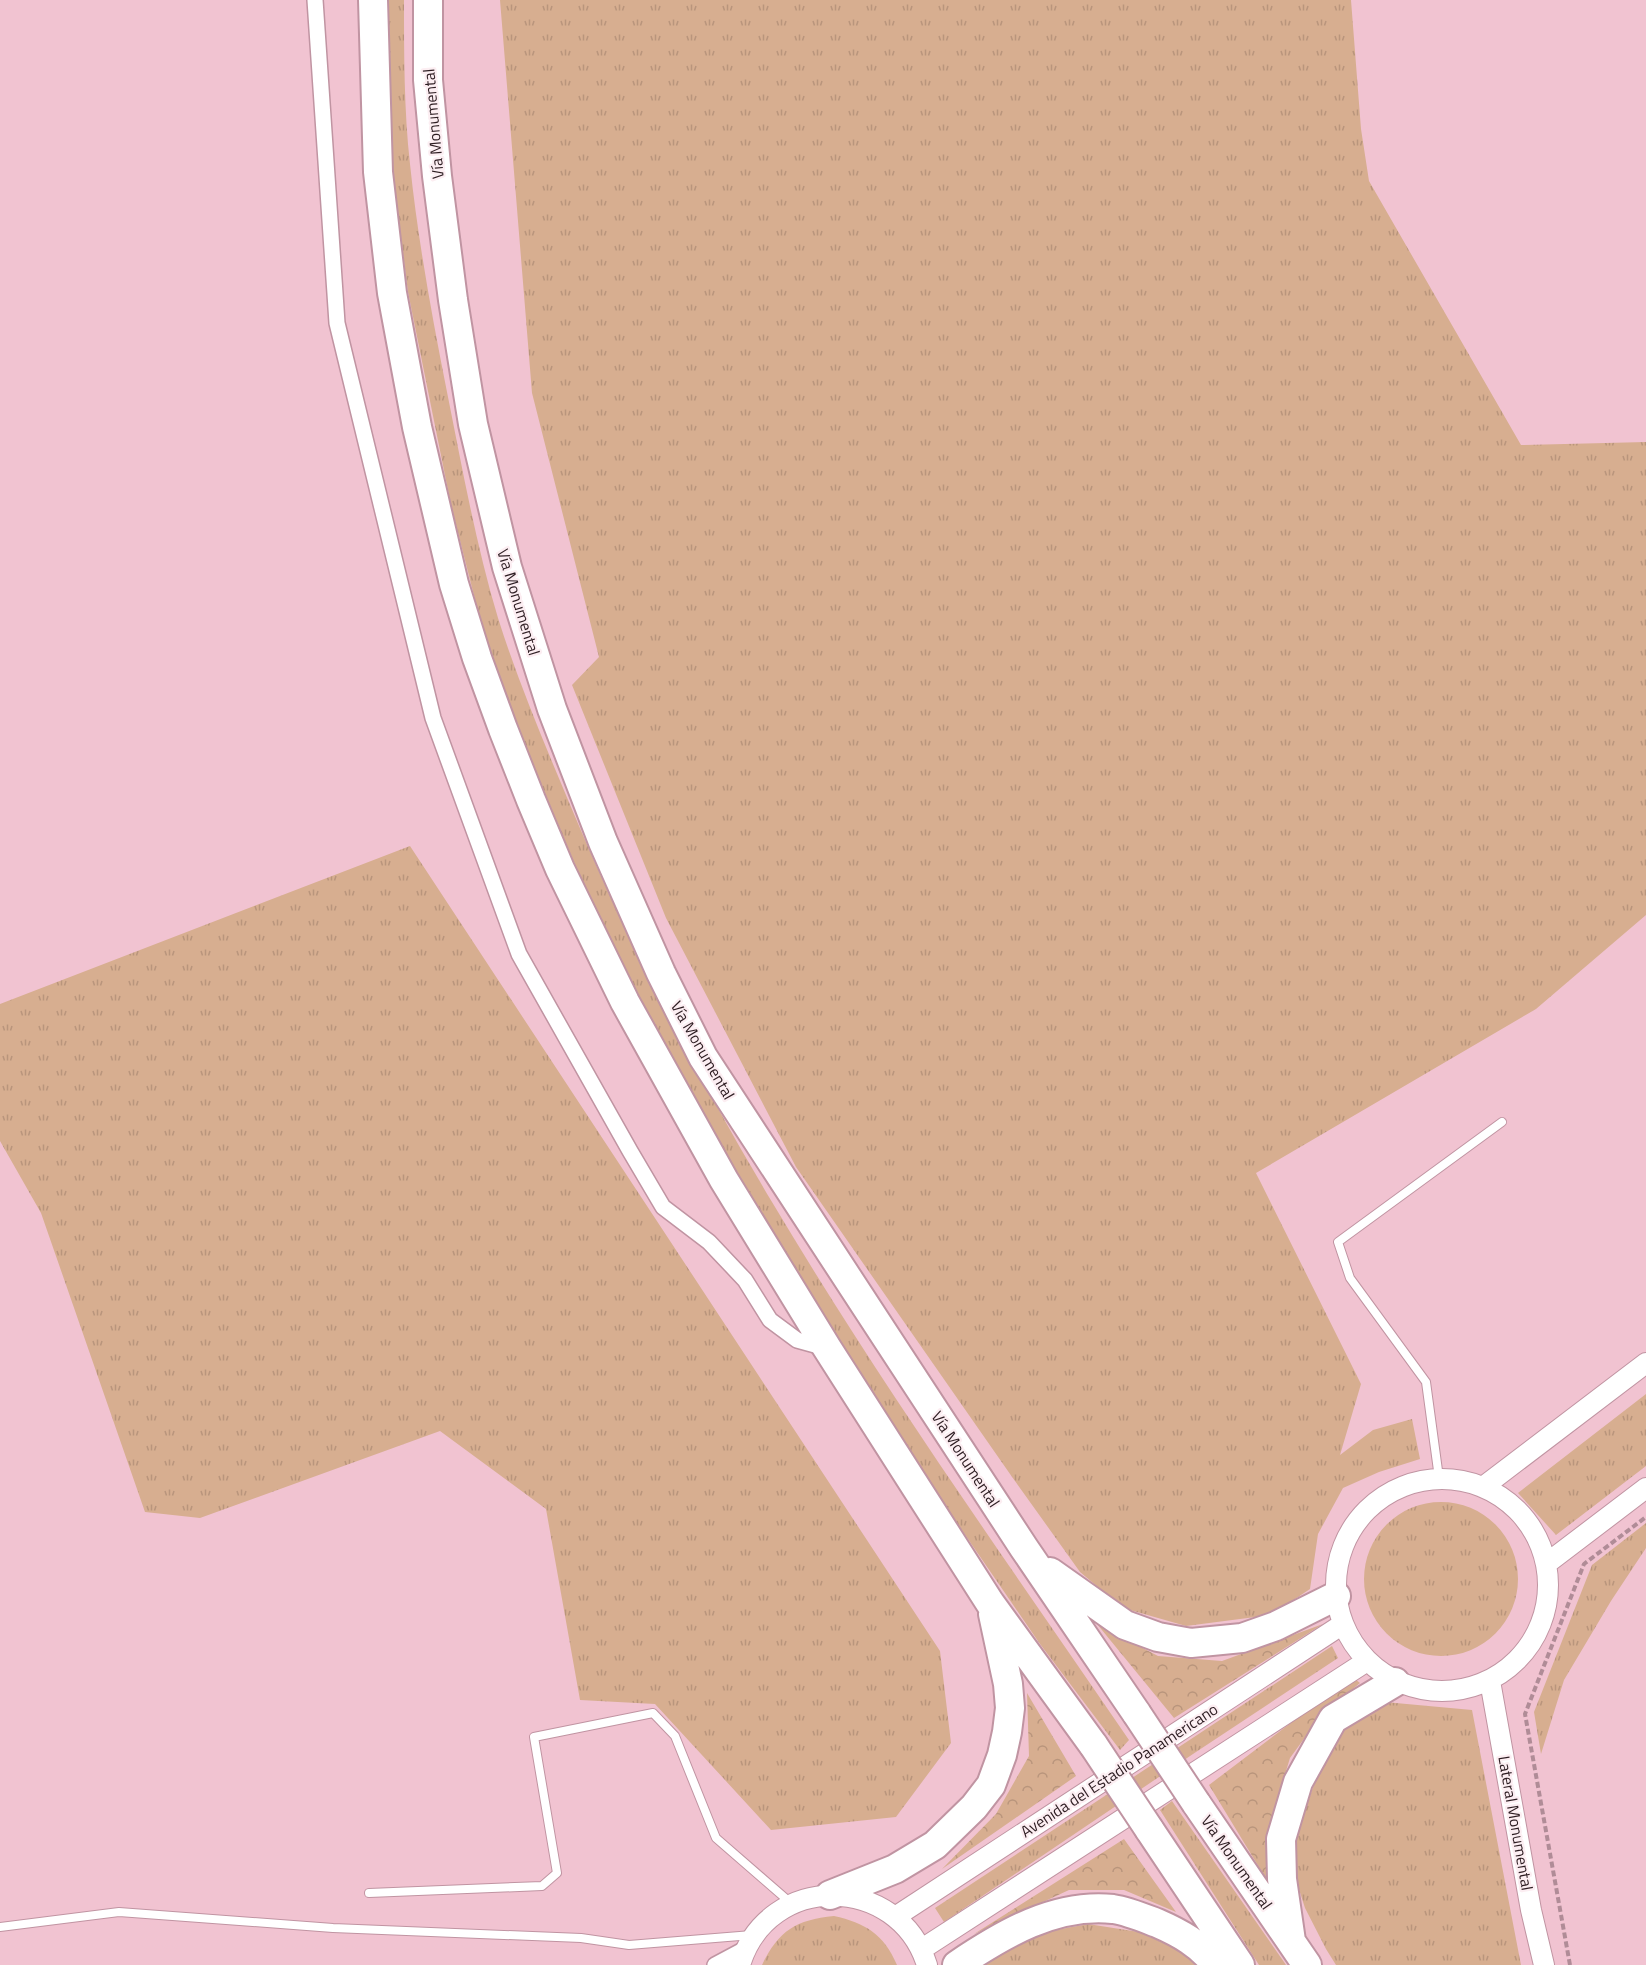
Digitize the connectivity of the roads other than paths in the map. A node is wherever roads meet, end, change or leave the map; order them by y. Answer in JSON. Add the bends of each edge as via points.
{"nodes":[{"id":1,"x":315,"y":0,"type":"edge"},
{"id":2,"x":373,"y":0,"type":"edge"},
{"id":3,"x":428,"y":0,"type":"edge"},
{"id":4,"x":1502,"y":1122,"type":"dead end"},
{"id":5,"x":827,"y":1348,"type":"junction"},
{"id":6,"x":1646,"y":1363,"type":"edge"},
{"id":7,"x":1439,"y":1478,"type":"junction"},
{"id":8,"x":1483,"y":1487,"type":"junction"},
{"id":9,"x":1646,"y":1488,"type":"edge"},
{"id":10,"x":1024,"y":1548,"type":"junction"},
{"id":11,"x":1546,"y":1564,"type":"junction"},
{"id":12,"x":1336,"y":1596,"type":"junction"},
{"id":13,"x":990,"y":1603,"type":"junction"},
{"id":14,"x":1343,"y":1624,"type":"junction"},
{"id":15,"x":1367,"y":1661,"type":"junction"},
{"id":16,"x":1490,"y":1681,"type":"junction"},
{"id":17,"x":1395,"y":1682,"type":"junction"},
{"id":18,"x":369,"y":1893,"type":"dead end"},
{"id":19,"x":830,"y":1895,"type":"junction"},
{"id":20,"x":792,"y":1904,"type":"junction"},
{"id":21,"x":896,"y":1917,"type":"junction"},
{"id":22,"x":0,"y":1928,"type":"edge"},
{"id":23,"x":1291,"y":1941,"type":"junction"},
{"id":24,"x":747,"y":1949,"type":"edge"},
{"id":25,"x":924,"y":1957,"type":"edge"},
{"id":26,"x":715,"y":1965,"type":"edge"},
{"id":27,"x":957,"y":1965,"type":"edge"},
{"id":28,"x":1216,"y":1965,"type":"edge"},
{"id":29,"x":1240,"y":1965,"type":"edge"},
{"id":30,"x":1307,"y":1965,"type":"edge"},
{"id":31,"x":1544,"y":1965,"type":"edge"}],
"edges":[{"from":1,"to":5,"type":"street","via":[[337,323],[433,718],[519,954],[663,1207],[709,1242],[745,1280],[770,1320],[796,1340]]},
{"from":2,"to":5,"type":"highway","via":[[378,172],[392,293],[417,427],[454,584],[477,658],[560,869],[626,1002],[724,1180]]},
{"from":3,"to":10,"type":"highway","name":"Vía Monumental","via":[[428,80],[437,176],[473,424],[507,567],[552,710],[603,842],[661,973],[704,1057]]},
{"from":4,"to":7,"type":"lane","via":[[1338,1242],[1350,1278],[1426,1382]]},
{"from":5,"to":13,"type":"highway"},
{"from":6,"to":8,"type":"street"},
{"from":7,"to":8,"type":"street"},
{"from":7,"to":12,"type":"street","via":[[1405,1485],[1374,1502],[1351,1529],[1342,1550]]},
{"from":8,"to":11,"type":"street","via":[[1524,1518],[1538,1539]]},
{"from":9,"to":11,"type":"street"},
{"from":10,"to":12,"type":"highway","via":[[1071,1589],[1125,1625],[1191,1643],[1242,1638]]},
{"from":10,"to":23,"type":"highway","name":"Vía Monumental","bridge":true},
{"from":11,"to":16,"type":"street","via":[[1547,1599],[1538,1632],[1518,1660]]},
{"from":12,"to":14,"type":"street"},
{"from":13,"to":19,"type":"highway","via":[[1010,1708],[1002,1755],[991,1785],[935,1845],[895,1869]]},
{"from":13,"to":29,"type":"highway","bridge":true,"via":[[1094,1746]]},
{"from":14,"to":15,"type":"street"},
{"from":14,"to":21,"type":"street","name":"Avenida del Estadio Panamericano"},
{"from":15,"to":17,"type":"street"},
{"from":15,"to":25,"type":"street"},
{"from":16,"to":17,"type":"street","via":[[1459,1691],[1426,1691]]},
{"from":16,"to":31,"type":"street","name":"Lateral Monumental"},
{"from":17,"to":23,"type":"highway","via":[[1333,1719],[1298,1782],[1281,1839]]},
{"from":18,"to":20,"type":"lane","via":[[542,1886],[557,1873],[534,1737],[653,1713],[675,1736],[716,1838]]},
{"from":19,"to":20,"type":"street"},
{"from":19,"to":21,"type":"street","via":[[876,1904]]},
{"from":20,"to":24,"type":"street","via":[[771,1917]]},
{"from":21,"to":25,"type":"street"},
{"from":22,"to":24,"type":"lane","via":[[119,1912],[333,1928]]},
{"from":23,"to":30,"type":"highway","name":"Vía Monumental"},
{"from":24,"to":26,"type":"street"},
{"from":27,"to":28,"type":"highway","via":[[1037,1920],[1080,1908],[1115,1909],[1150,1920],[1184,1935]]}]}
